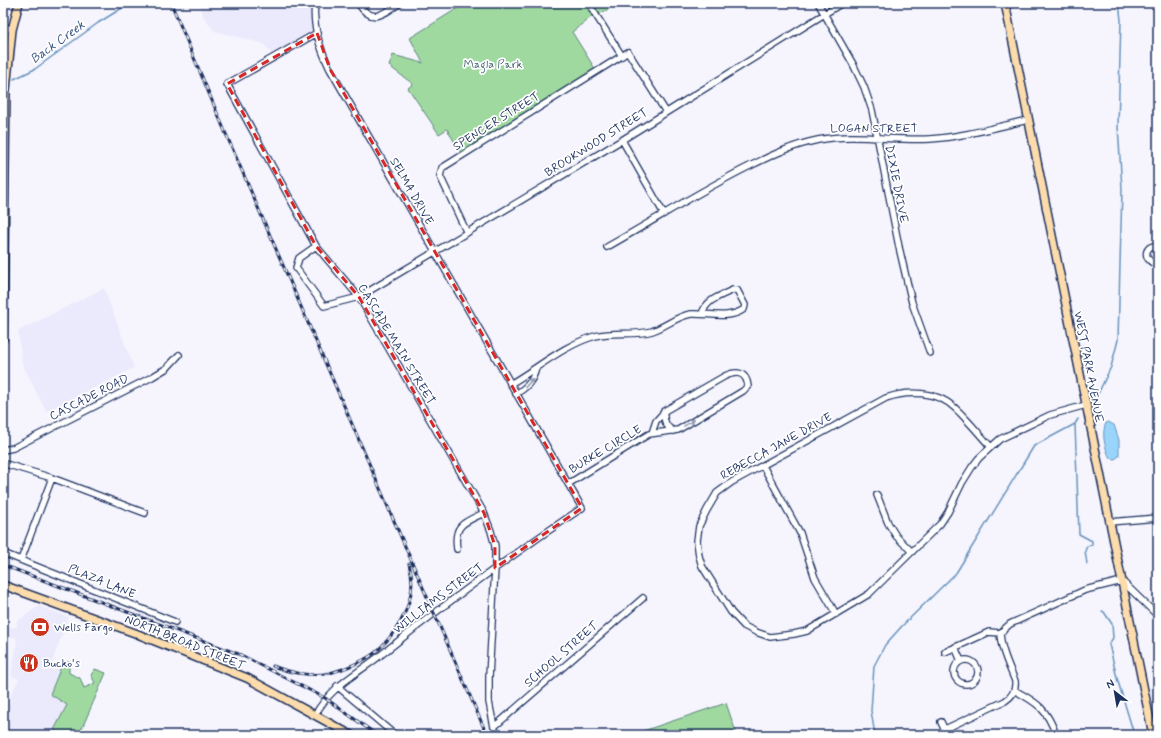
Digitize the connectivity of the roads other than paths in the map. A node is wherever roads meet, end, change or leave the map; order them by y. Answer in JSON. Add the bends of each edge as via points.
{"nodes":[{"id":1,"x":19,"y":3,"type":"edge"},
{"id":2,"x":315,"y":3,"type":"edge"},
{"id":3,"x":358,"y":3,"type":"edge"},
{"id":4,"x":400,"y":3,"type":"edge"},
{"id":5,"x":655,"y":3,"type":"edge"},
{"id":6,"x":668,"y":3,"type":"edge"},
{"id":7,"x":818,"y":3,"type":"edge"},
{"id":8,"x":842,"y":3,"type":"edge"},
{"id":9,"x":1004,"y":3,"type":"edge"},
{"id":10,"x":592,"y":9,"type":"dead end"},
{"id":11,"x":824,"y":14,"type":"junction"},
{"id":12,"x":3,"y":26,"type":"edge"},
{"id":13,"x":12,"y":30,"type":"junction"},
{"id":14,"x":317,"y":33,"type":"junction"},
{"id":15,"x":622,"y":56,"type":"junction"},
{"id":16,"x":666,"y":112,"type":"junction"},
{"id":17,"x":1028,"y":120,"type":"junction"},
{"id":18,"x":4,"y":136,"type":"edge"},
{"id":19,"x":877,"y":138,"type":"junction"},
{"id":20,"x":622,"y":140,"type":"junction"},
{"id":21,"x":664,"y":214,"type":"junction"},
{"id":22,"x":467,"y":232,"type":"junction"},
{"id":23,"x":316,"y":246,"type":"junction"},
{"id":24,"x":1158,"y":246,"type":"edge"},
{"id":25,"x":607,"y":247,"type":"dead end"},
{"id":26,"x":435,"y":252,"type":"junction"},
{"id":27,"x":1158,"y":262,"type":"edge"},
{"id":28,"x":359,"y":297,"type":"junction"},
{"id":29,"x":702,"y":314,"type":"junction"},
{"id":30,"x":3,"y":339,"type":"edge"},
{"id":31,"x":930,"y":353,"type":"dead end"},
{"id":32,"x":179,"y":355,"type":"dead end"},
{"id":33,"x":536,"y":368,"type":"junction"},
{"id":34,"x":510,"y":384,"type":"junction"},
{"id":35,"x":516,"y":394,"type":"junction"},
{"id":36,"x":1086,"y":405,"type":"junction"},
{"id":37,"x":664,"y":411,"type":"junction"},
{"id":38,"x":673,"y":430,"type":"junction"},
{"id":39,"x":652,"y":433,"type":"junction"},
{"id":40,"x":991,"y":447,"type":"junction"},
{"id":41,"x":3,"y":450,"type":"edge"},
{"id":42,"x":3,"y":464,"type":"edge"},
{"id":43,"x":763,"y":466,"type":"junction"},
{"id":44,"x":52,"y":478,"type":"junction"},
{"id":45,"x":568,"y":484,"type":"junction"},
{"id":46,"x":877,"y":495,"type":"dead end"},
{"id":47,"x":582,"y":508,"type":"joint"},
{"id":48,"x":146,"y":513,"type":"dead end"},
{"id":49,"x":484,"y":513,"type":"junction"},
{"id":50,"x":1158,"y":518,"type":"edge"},
{"id":51,"x":1109,"y":522,"type":"junction"},
{"id":52,"x":457,"y":548,"type":"dead end"},
{"id":53,"x":912,"y":552,"type":"junction"},
{"id":54,"x":3,"y":553,"type":"edge"},
{"id":55,"x":21,"y":560,"type":"junction"},
{"id":56,"x":496,"y":568,"type":"junction"},
{"id":57,"x":1122,"y":581,"type":"junction"},
{"id":58,"x":3,"y":585,"type":"edge"},
{"id":59,"x":643,"y":598,"type":"dead end"},
{"id":60,"x":836,"y":614,"type":"junction"},
{"id":61,"x":1158,"y":616,"type":"edge"},
{"id":62,"x":175,"y":622,"type":"dead end"},
{"id":63,"x":1000,"y":633,"type":"junction"},
{"id":64,"x":955,"y":647,"type":"junction"},
{"id":65,"x":945,"y":652,"type":"dead end"},
{"id":66,"x":961,"y":661,"type":"junction"},
{"id":67,"x":338,"y":686,"type":"junction"},
{"id":68,"x":1014,"y":690,"type":"junction"},
{"id":69,"x":315,"y":715,"type":"junction"},
{"id":70,"x":941,"y":722,"type":"dead end"},
{"id":71,"x":494,"y":727,"type":"junction"},
{"id":72,"x":946,"y":732,"type":"edge"},
{"id":73,"x":351,"y":735,"type":"edge"},
{"id":74,"x":395,"y":735,"type":"edge"},
{"id":75,"x":497,"y":735,"type":"edge"},
{"id":76,"x":1056,"y":735,"type":"edge"},
{"id":77,"x":1153,"y":735,"type":"edge"}],
"edges":[{"from":1,"to":13,"type":"main road"},
{"from":2,"to":14,"type":"street","name":"SELMA DRIVE"},
{"from":3,"to":4,"type":"street","via":[[368,15],[378,16]]},
{"from":5,"to":6,"type":"street","via":[[660,6]]},
{"from":7,"to":11,"type":"street","name":"DIXIE DRIVE"},
{"from":8,"to":11,"type":"street","name":"BROOKWOOD STREET"},
{"from":9,"to":17,"type":"main road","name":"WEST PARK AVENUE"},
{"from":10,"to":15,"type":"street"},
{"from":11,"to":16,"type":"street","name":"BROOKWOOD STREET"},
{"from":11,"to":19,"type":"street","name":"DIXIE DRIVE","via":[[864,86]]},
{"from":12,"to":13,"type":"street"},
{"from":13,"to":18,"type":"main road","via":[[7,69]]},
{"from":14,"to":23,"type":"street","name":"CASCADE MAIN STREET","via":[[226,84]]},
{"from":14,"to":26,"type":"street","name":"SELMA DRIVE","via":[[330,69]]},
{"from":15,"to":16,"type":"street","via":[[628,52]]},
{"from":15,"to":22,"type":"street","name":"SPENCER STREET","via":[[442,168],[440,176]]},
{"from":16,"to":20,"type":"street","name":"BROOKWOOD STREET"},
{"from":17,"to":19,"type":"street","name":"LOGAN STREET","via":[[948,137]]},
{"from":17,"to":36,"type":"main road","name":"WEST PARK AVENUE"},
{"from":18,"to":30,"type":"main road"},
{"from":19,"to":21,"type":"street","name":"LOGAN STREET","via":[[840,137],[794,146],[722,180]]},
{"from":19,"to":31,"type":"street","name":"DIXIE DRIVE","via":[[912,303]]},
{"from":20,"to":21,"type":"street"},
{"from":20,"to":22,"type":"street","name":"BROOKWOOD STREET"},
{"from":21,"to":25,"type":"street","name":"LOGAN STREET"},
{"from":22,"to":26,"type":"street","name":"BROOKWOOD STREET"},
{"from":23,"to":28,"type":"street","name":"CASCADE MAIN STREET"},
{"from":23,"to":28,"type":"street","name":"BROOKWOOD STREET","via":[[299,258],[296,268],[324,306]]},
{"from":24,"to":27,"type":"street","via":[[1151,247],[1146,255],[1153,263]]},
{"from":26,"to":28,"type":"street","name":"BROOKWOOD STREET"},
{"from":26,"to":34,"type":"street","name":"SELMA DRIVE"},
{"from":28,"to":49,"type":"street","name":"CASCADE MAIN STREET"},
{"from":29,"to":29,"type":"street","via":[[738,314],[744,310],[745,305],[736,290],[733,290],[710,301],[704,306]]},
{"from":29,"to":33,"type":"street","via":[[690,314],[652,331],[595,336],[574,345]]},
{"from":32,"to":41,"type":"street","name":"CASCADE ROAD","via":[[167,368],[152,377],[13,448]]},
{"from":33,"to":34,"type":"street"},
{"from":35,"to":33,"type":"street","one_way":true,"via":[[531,382]]},
{"from":34,"to":35,"type":"street","name":"SELMA DRIVE"},
{"from":35,"to":45,"type":"street","name":"SELMA DRIVE"},
{"from":36,"to":40,"type":"street","name":"REBECCA JANE DRIVE","via":[[1050,414],[1000,439]]},
{"from":36,"to":51,"type":"main road","name":"WEST PARK AVENUE"},
{"from":37,"to":38,"type":"street","via":[[665,422]]},
{"from":38,"to":37,"type":"street","name":"BURKE CIRCLE","one_way":true,"via":[[678,430],[743,391],[748,382],[742,374],[732,373]]},
{"from":37,"to":39,"type":"street","name":"BURKE CIRCLE","via":[[656,421]]},
{"from":38,"to":39,"type":"street","name":"BURKE CIRCLE"},
{"from":39,"to":45,"type":"street","name":"BURKE CIRCLE"},
{"from":40,"to":43,"type":"street","name":"REBECCA JANE DRIVE","via":[[954,407],[941,399],[926,394],[896,394]]},
{"from":40,"to":53,"type":"street","name":"REBECCA JANE DRIVE","via":[[967,474],[940,524]]},
{"from":42,"to":44,"type":"street"},
{"from":43,"to":60,"type":"street","via":[[800,533],[815,578]]},
{"from":43,"to":60,"type":"street","name":"REBECCA JANE DRIVE","via":[[717,493],[699,526],[698,556],[702,566],[731,612],[744,626],[756,632],[770,637],[794,634],[807,631]]},
{"from":44,"to":48,"type":"street"},
{"from":44,"to":55,"type":"street"},
{"from":45,"to":47,"type":"street","name":"SELMA DRIVE"},
{"from":46,"to":53,"type":"street","via":[[888,523],[896,536]]},
{"from":47,"to":56,"type":"street","name":"WILLIAMS STREET"},
{"from":49,"to":52,"type":"street","via":[[460,526],[456,539]]},
{"from":49,"to":56,"type":"street","name":"CASCADE MAIN STREET","via":[[492,531]]},
{"from":50,"to":51,"type":"street"},
{"from":51,"to":57,"type":"main road","name":"WEST PARK AVENUE"},
{"from":53,"to":60,"type":"street","name":"REBECCA JANE DRIVE","via":[[869,594]]},
{"from":54,"to":55,"type":"street","name":"PLAZA LANE"},
{"from":55,"to":62,"type":"street","name":"PLAZA LANE"},
{"from":56,"to":67,"type":"street","name":"WILLIAMS STREET"},
{"from":56,"to":71,"type":"street","name":"CASCADE MAIN STREET","via":[[489,677],[489,702]]},
{"from":57,"to":61,"type":"street"},
{"from":57,"to":63,"type":"street","via":[[1100,585],[1068,596],[1010,624]]},
{"from":57,"to":77,"type":"main road","name":"WEST PARK AVENUE"},
{"from":58,"to":69,"type":"main road","name":"NORTH BROAD STREET","via":[[202,659],[246,678]]},
{"from":59,"to":71,"type":"street","name":"SCHOOL STREET"},
{"from":63,"to":64,"type":"street","via":[[989,632]]},
{"from":63,"to":68,"type":"street","via":[[1014,681]]},
{"from":64,"to":65,"type":"street"},
{"from":64,"to":66,"type":"street"},
{"from":66,"to":66,"type":"street","via":[[956,666],[955,676],[959,682],[970,684],[975,680],[978,669],[971,661]]},
{"from":67,"to":69,"type":"street","name":"WILLIAMS STREET","via":[[325,698]]},
{"from":67,"to":74,"type":"street"},
{"from":68,"to":72,"type":"street","via":[[1010,698]]},
{"from":68,"to":76,"type":"street","via":[[1038,703],[1047,714]]},
{"from":69,"to":73,"type":"main road","name":"NORTH BROAD STREET"},
{"from":70,"to":72,"type":"street"},
{"from":71,"to":75,"type":"street","name":"CASCADE MAIN STREET"}]}
